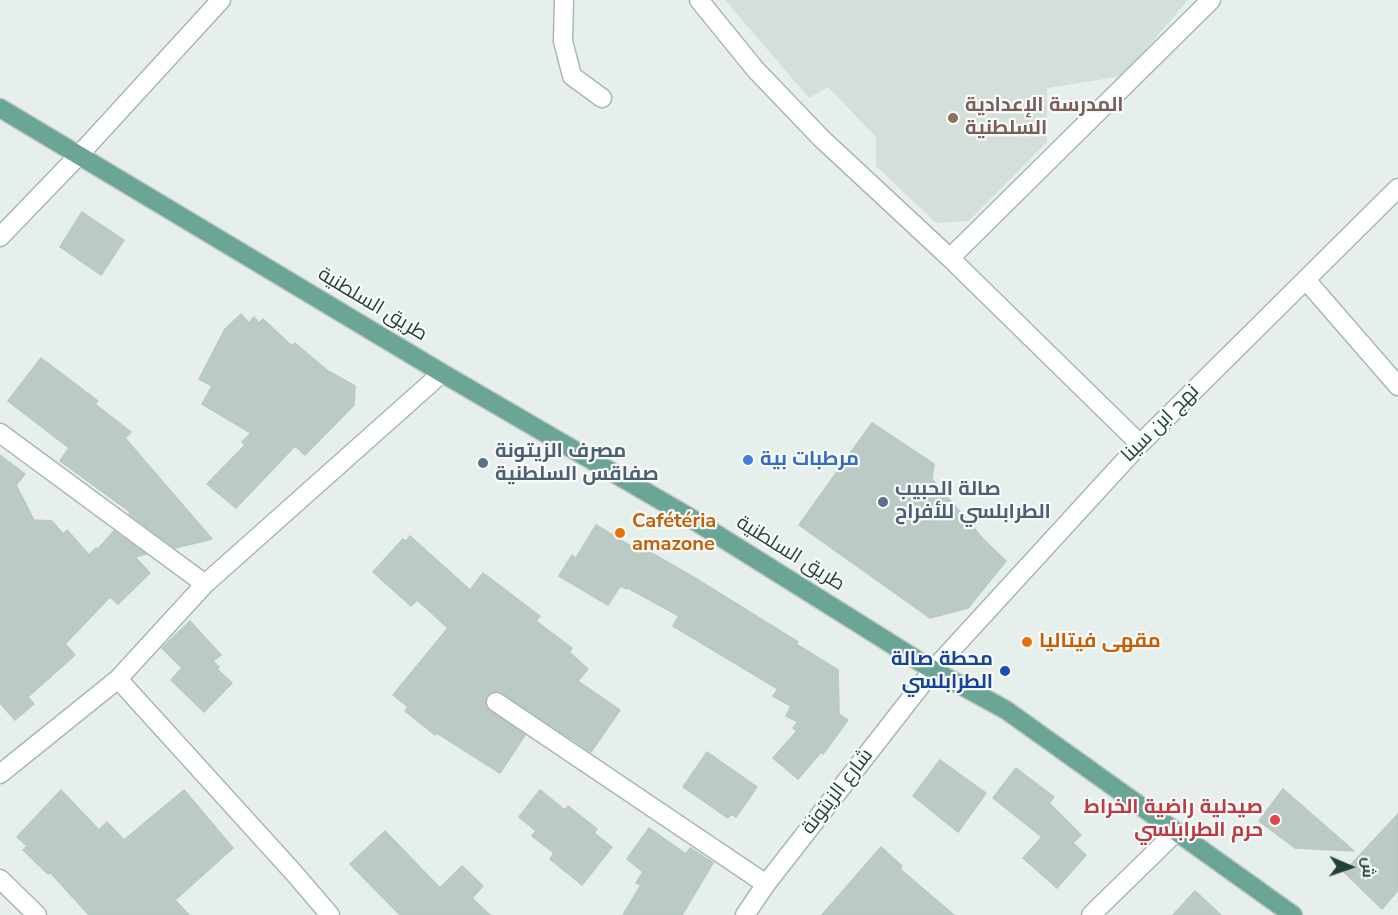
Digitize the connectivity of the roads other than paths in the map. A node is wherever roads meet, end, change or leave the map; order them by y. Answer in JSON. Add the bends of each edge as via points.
{"nodes":[{"id":1,"x":221,"y":0,"type":"edge"},
{"id":2,"x":564,"y":0,"type":"edge"},
{"id":3,"x":699,"y":0,"type":"edge"},
{"id":4,"x":1211,"y":0,"type":"edge"},
{"id":5,"x":602,"y":98,"type":"dead end"},
{"id":6,"x":0,"y":108,"type":"edge"},
{"id":7,"x":79,"y":155,"type":"junction"},
{"id":8,"x":1398,"y":188,"type":"edge"},
{"id":9,"x":0,"y":237,"type":"edge"},
{"id":10,"x":950,"y":258,"type":"junction"},
{"id":11,"x":1306,"y":280,"type":"junction"},
{"id":12,"x":442,"y":373,"type":"junction"},
{"id":13,"x":1398,"y":386,"type":"edge"},
{"id":14,"x":0,"y":433,"type":"edge"},
{"id":15,"x":1140,"y":444,"type":"junction"},
{"id":16,"x":205,"y":584,"type":"junction"},
{"id":17,"x":933,"y":669,"type":"junction"},
{"id":18,"x":118,"y":679,"type":"junction"},
{"id":19,"x":496,"y":702,"type":"dead end"},
{"id":20,"x":0,"y":774,"type":"edge"},
{"id":21,"x":1176,"y":832,"type":"junction"},
{"id":22,"x":0,"y":879,"type":"edge"},
{"id":23,"x":766,"y":884,"type":"junction"},
{"id":24,"x":37,"y":915,"type":"edge"},
{"id":25,"x":330,"y":915,"type":"edge"},
{"id":26,"x":745,"y":915,"type":"edge"},
{"id":27,"x":1091,"y":915,"type":"edge"},
{"id":28,"x":1293,"y":915,"type":"edge"}],
"edges":[{"from":1,"to":7,"type":"street"},
{"from":2,"to":5,"type":"street","via":[[563,41],[572,76]]},
{"from":3,"to":10,"type":"street","via":[[754,69],[821,138]]},
{"from":4,"to":10,"type":"street"},
{"from":6,"to":7,"type":"main road","name":"طريق السلطنية"},
{"from":7,"to":9,"type":"street"},
{"from":7,"to":12,"type":"main road","name":"طريق السلطنية"},
{"from":8,"to":11,"type":"street","name":"نهج ابن سينا"},
{"from":10,"to":15,"type":"street"},
{"from":11,"to":13,"type":"street"},
{"from":11,"to":15,"type":"street","name":"نهج ابن سينا"},
{"from":12,"to":16,"type":"street"},
{"from":12,"to":17,"type":"main road","name":"طريق السلطنية","via":[[684,514]]},
{"from":14,"to":16,"type":"street"},
{"from":15,"to":17,"type":"street","name":"نهج ابن سينا"},
{"from":16,"to":18,"type":"street"},
{"from":17,"to":21,"type":"main road","name":"طريق السلطنية","via":[[1006,710]]},
{"from":17,"to":23,"type":"street","name":"شارع الزيتونة"},
{"from":18,"to":20,"type":"street"},
{"from":18,"to":25,"type":"street"},
{"from":19,"to":23,"type":"street"},
{"from":21,"to":27,"type":"street"},
{"from":21,"to":28,"type":"main road","name":"طريق السلطنية"},
{"from":22,"to":24,"type":"street"},
{"from":23,"to":26,"type":"street","name":"شارع الزيتونة"}]}
